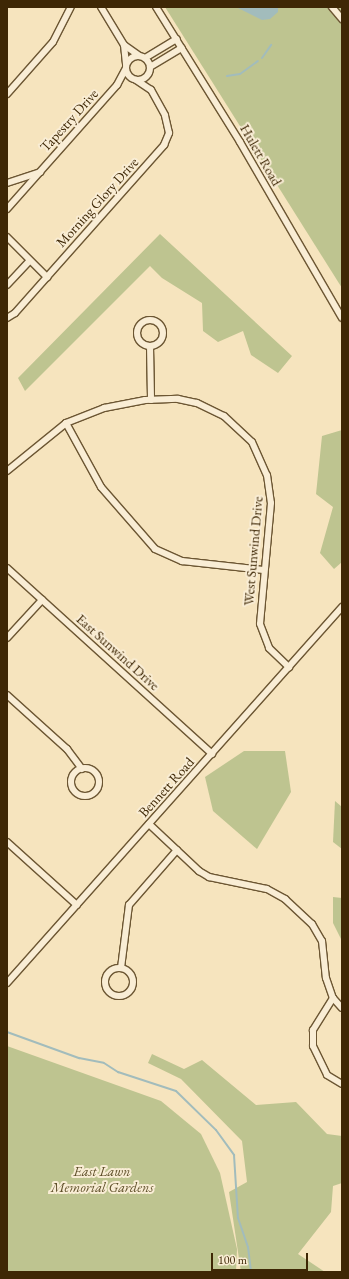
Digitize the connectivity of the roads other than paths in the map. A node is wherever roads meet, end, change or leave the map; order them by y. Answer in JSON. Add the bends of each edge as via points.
{"nodes":[{"id":1,"x":76,"y":7,"type":"edge"},
{"id":2,"x":101,"y":7,"type":"edge"},
{"id":3,"x":156,"y":7,"type":"edge"},
{"id":4,"x":332,"y":7,"type":"edge"},
{"id":5,"x":70,"y":9,"type":"edge"},
{"id":6,"x":342,"y":19,"type":"edge"},
{"id":7,"x":176,"y":39,"type":"junction"},
{"id":8,"x":124,"y":45,"type":"junction"},
{"id":9,"x":182,"y":48,"type":"junction"},
{"id":10,"x":143,"y":57,"type":"junction"},
{"id":11,"x":126,"y":67,"type":"junction"},
{"id":12,"x":150,"y":67,"type":"junction"},
{"id":13,"x":148,"y":75,"type":"junction"},
{"id":14,"x":135,"y":80,"type":"junction"},
{"id":15,"x":117,"y":85,"type":"junction"},
{"id":16,"x":151,"y":90,"type":"junction"},
{"id":17,"x":7,"y":94,"type":"edge"},
{"id":18,"x":40,"y":172,"type":"junction"},
{"id":19,"x":7,"y":183,"type":"edge"},
{"id":20,"x":7,"y":209,"type":"edge"},
{"id":21,"x":7,"y":237,"type":"edge"},
{"id":22,"x":29,"y":261,"type":"junction"},
{"id":23,"x":47,"y":277,"type":"junction"},
{"id":24,"x":7,"y":285,"type":"edge"},
{"id":25,"x":7,"y":318,"type":"edge"},
{"id":26,"x":342,"y":318,"type":"edge"},
{"id":27,"x":150,"y":346,"type":"junction"},
{"id":28,"x":151,"y":400,"type":"junction"},
{"id":29,"x":66,"y":422,"type":"junction"},
{"id":30,"x":7,"y":471,"type":"edge"},
{"id":31,"x":7,"y":568,"type":"edge"},
{"id":32,"x":264,"y":570,"type":"junction"},
{"id":33,"x":42,"y":600,"type":"junction"},
{"id":34,"x":342,"y":607,"type":"edge"},
{"id":35,"x":7,"y":638,"type":"edge"},
{"id":36,"x":289,"y":667,"type":"junction"},
{"id":37,"x":7,"y":695,"type":"edge"},
{"id":38,"x":212,"y":754,"type":"junction"},
{"id":39,"x":82,"y":769,"type":"junction"},
{"id":40,"x":149,"y":824,"type":"junction"},
{"id":41,"x":7,"y":842,"type":"edge"},
{"id":42,"x":177,"y":850,"type":"junction"},
{"id":43,"x":77,"y":905,"type":"junction"},
{"id":44,"x":121,"y":968,"type":"junction"},
{"id":45,"x":7,"y":983,"type":"edge"},
{"id":46,"x":333,"y":998,"type":"junction"},
{"id":47,"x":342,"y":1008,"type":"edge"},
{"id":48,"x":342,"y":1084,"type":"edge"}],
"edges":[{"from":1,"to":5,"type":"street"},
{"from":2,"to":8,"type":"street"},
{"from":3,"to":7,"type":"street","name":"Hulett Road"},
{"from":4,"to":6,"type":"street"},
{"from":5,"to":17,"type":"street","via":[[53,42]]},
{"from":7,"to":9,"type":"street","name":"Hulett Road"},
{"from":7,"to":10,"type":"street","name":"Tapestry Drive"},
{"from":8,"to":10,"type":"street"},
{"from":8,"to":11,"type":"street"},
{"from":9,"to":12,"type":"street"},
{"from":9,"to":26,"type":"street","name":"Hulett Road"},
{"from":10,"to":11,"type":"street","name":"Tapestry Drive","via":[[132,58]]},
{"from":10,"to":12,"type":"street"},
{"from":11,"to":14,"type":"street","via":[[128,75]]},
{"from":11,"to":15,"type":"street","name":"Tapestry Drive"},
{"from":12,"to":13,"type":"street"},
{"from":13,"to":14,"type":"street","name":"Tapestry Drive"},
{"from":13,"to":16,"type":"street","name":"Morning Glory Drive"},
{"from":14,"to":15,"type":"street","name":"Tapestry Drive"},
{"from":14,"to":16,"type":"street","name":"Morning Glory Drive"},
{"from":15,"to":18,"type":"street","name":"Tapestry Drive"},
{"from":16,"to":23,"type":"street","name":"Morning Glory Drive","via":[[167,121],[169,133],[164,145]]},
{"from":18,"to":19,"type":"street","name":"Tapestry Drive"},
{"from":18,"to":20,"type":"street","name":"Tapestry Drive"},
{"from":21,"to":22,"type":"street"},
{"from":22,"to":23,"type":"street"},
{"from":22,"to":24,"type":"street"},
{"from":23,"to":25,"type":"street","name":"Morning Glory Drive"},
{"from":27,"to":27,"type":"street","via":[[159,342],[163,332],[158,323],[149,320],[140,324],[136,333],[141,342]]},
{"from":27,"to":28,"type":"street"},
{"from":28,"to":29,"type":"street","name":"West Sunwind Drive","via":[[104,408]]},
{"from":28,"to":32,"type":"street","name":"West Sunwind Drive","via":[[178,399],[207,406],[232,421],[252,442],[265,467],[271,494]]},
{"from":29,"to":30,"type":"street"},
{"from":29,"to":32,"type":"street","via":[[101,486],[155,549],[182,560]]},
{"from":31,"to":33,"type":"street","name":"East Sunwind Drive"},
{"from":32,"to":36,"type":"street","name":"West Sunwind Drive","via":[[261,630],[269,648]]},
{"from":33,"to":35,"type":"street"},
{"from":33,"to":38,"type":"street","name":"East Sunwind Drive"},
{"from":34,"to":36,"type":"street","name":"Bennett Road"},
{"from":36,"to":38,"type":"street","name":"Bennett Road"},
{"from":37,"to":39,"type":"street","via":[[67,749]]},
{"from":38,"to":40,"type":"street","name":"Bennett Road"},
{"from":39,"to":39,"type":"street","via":[[74,775],[72,785],[78,794],[88,796],[96,790],[98,779],[92,771]]},
{"from":40,"to":42,"type":"street"},
{"from":40,"to":43,"type":"street","name":"Bennett Road"},
{"from":41,"to":43,"type":"street"},
{"from":42,"to":44,"type":"street","via":[[129,905]]},
{"from":42,"to":46,"type":"street","via":[[210,877],[267,889],[285,899],[312,924],[322,940],[326,978]]},
{"from":43,"to":45,"type":"street","name":"Bennett Road"},
{"from":44,"to":44,"type":"street","via":[[112,969],[104,980],[110,994],[119,997],[128,993],[133,985],[129,972]]},
{"from":46,"to":47,"type":"street"},
{"from":46,"to":48,"type":"street","via":[[313,1030],[312,1046],[327,1076]]}]}
